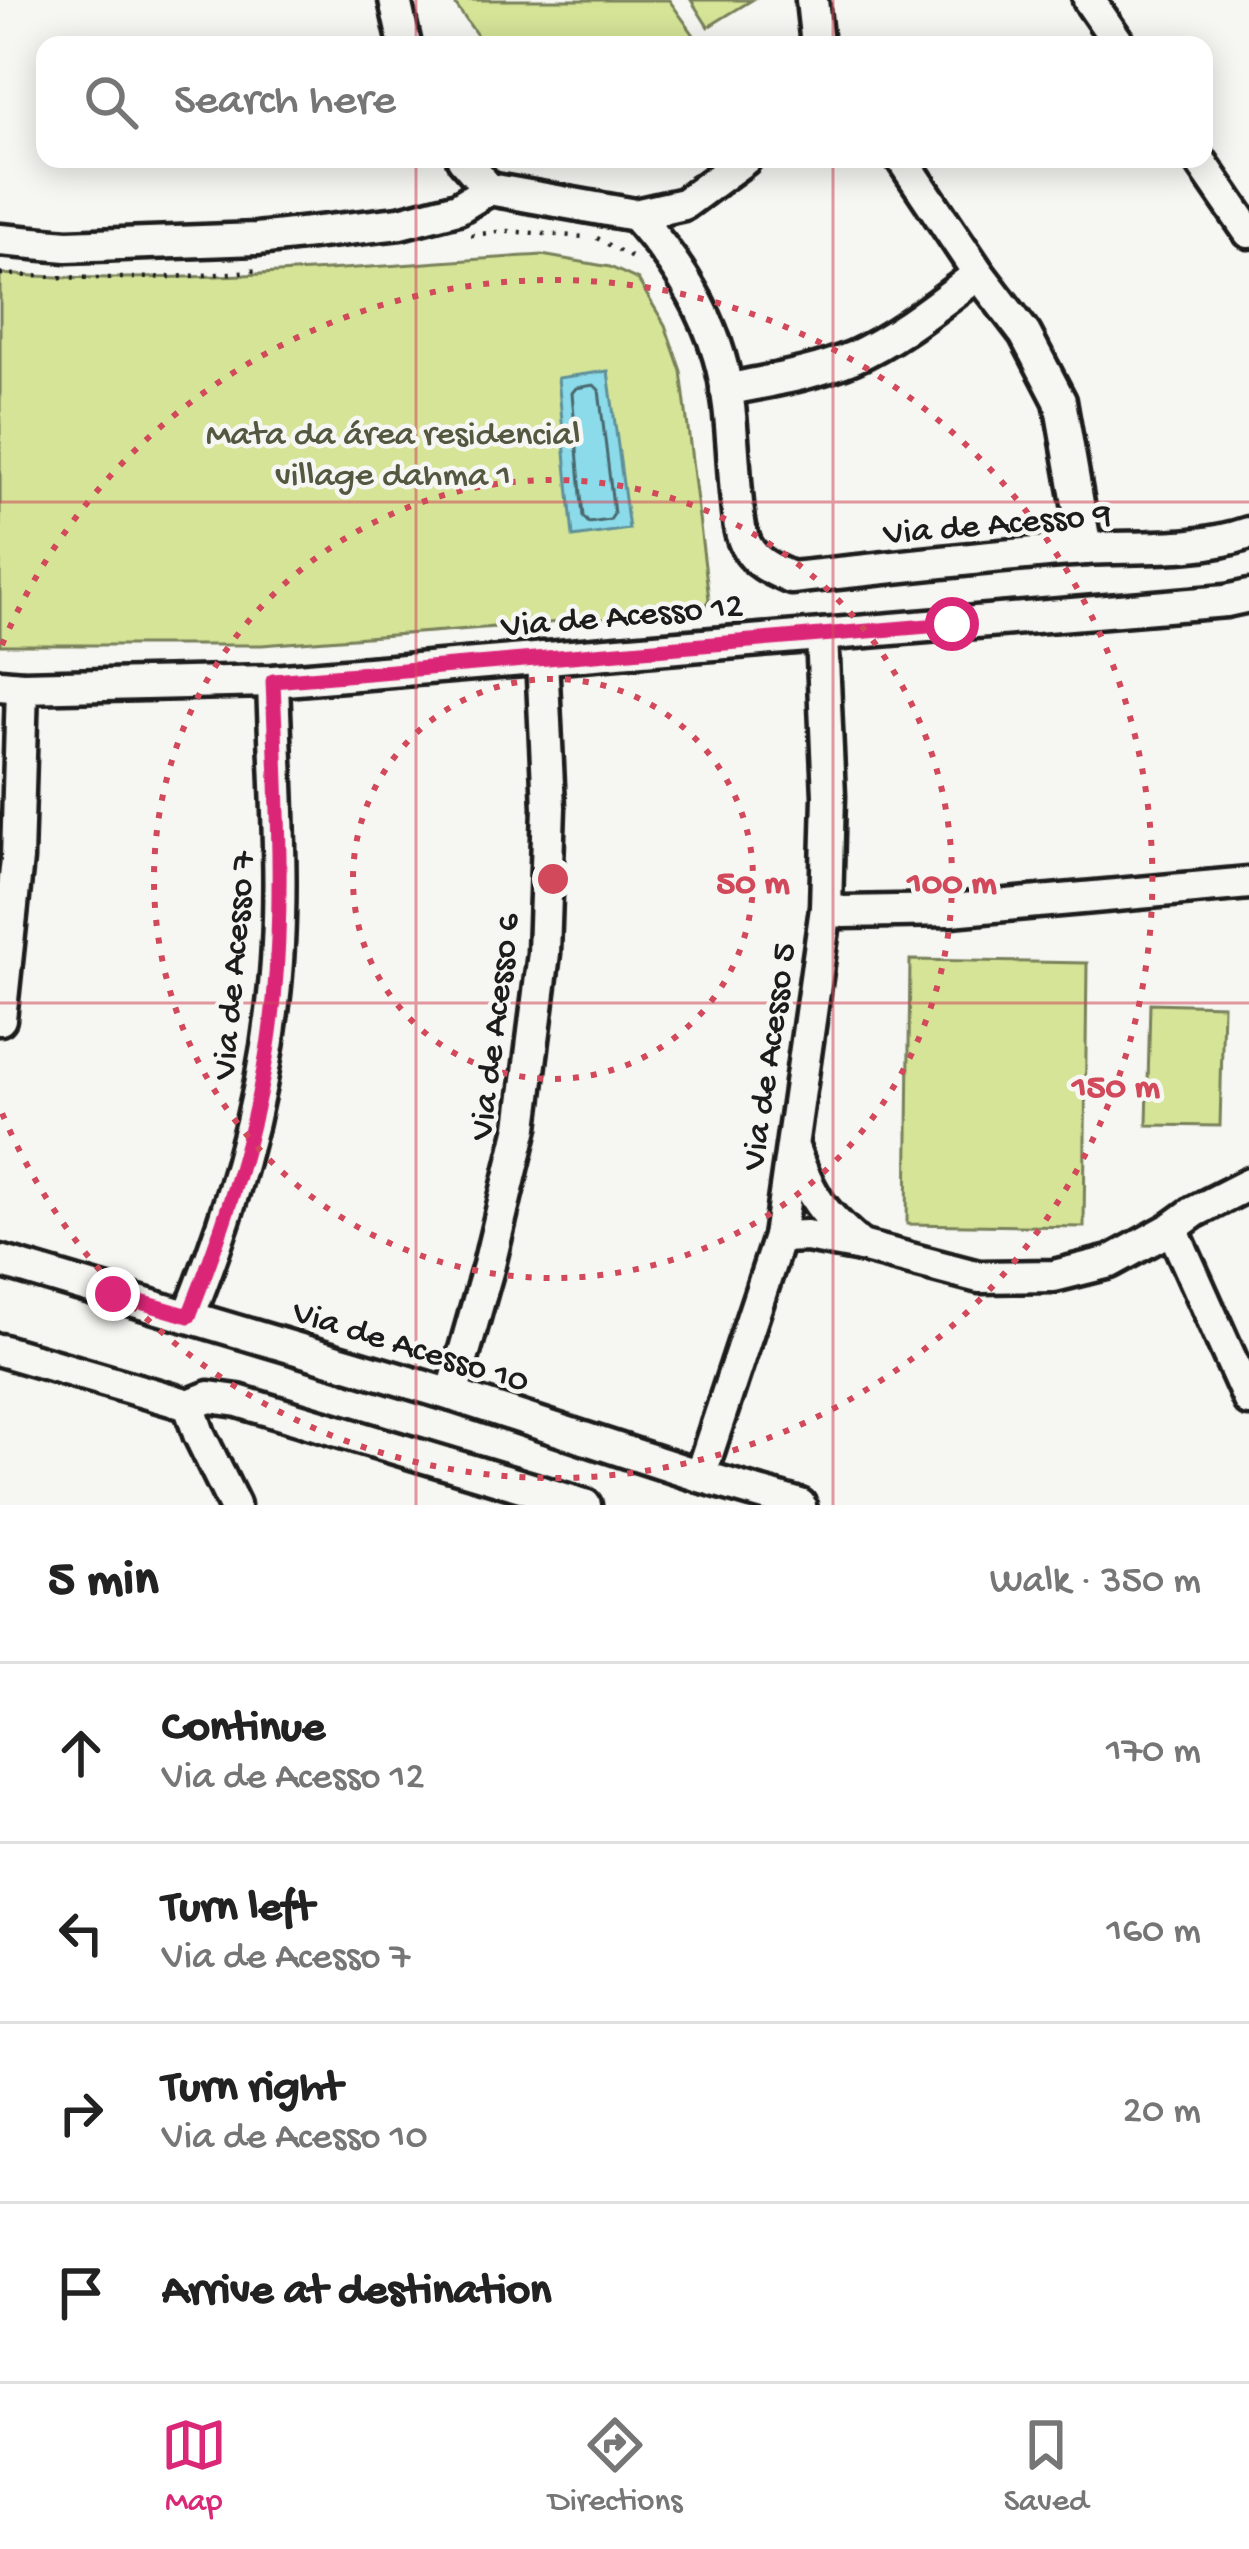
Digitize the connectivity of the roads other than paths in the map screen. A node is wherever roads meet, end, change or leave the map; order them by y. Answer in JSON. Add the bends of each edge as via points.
{"nodes":[{"id":1,"x":395,"y":0,"type":"edge"},
{"id":2,"x":812,"y":0,"type":"edge"},
{"id":3,"x":1089,"y":0,"type":"edge"},
{"id":4,"x":403,"y":36,"type":"edge"},
{"id":5,"x":816,"y":36,"type":"edge"},
{"id":6,"x":1114,"y":36,"type":"edge"},
{"id":7,"x":471,"y":168,"type":"edge"},
{"id":8,"x":733,"y":168,"type":"edge"},
{"id":9,"x":908,"y":168,"type":"edge"},
{"id":10,"x":1204,"y":168,"type":"edge"},
{"id":11,"x":489,"y":189,"type":"junction"},
{"id":12,"x":635,"y":214,"type":"junction"},
{"id":13,"x":1249,"y":232,"type":"edge"},
{"id":14,"x":0,"y":240,"type":"edge"},
{"id":15,"x":980,"y":274,"type":"junction"},
{"id":16,"x":726,"y":391,"type":"junction"},
{"id":17,"x":1249,"y":533,"type":"edge"},
{"id":18,"x":1086,"y":549,"type":"junction"},
{"id":19,"x":1249,"y":596,"type":"edge"},
{"id":20,"x":822,"y":635,"type":"junction"},
{"id":21,"x":542,"y":658,"type":"junction"},
{"id":22,"x":273,"y":681,"type":"junction"},
{"id":23,"x":11,"y":686,"type":"edge"},
{"id":24,"x":1249,"y":883,"type":"edge"},
{"id":25,"x":826,"y":908,"type":"junction"},
{"id":26,"x":4,"y":932,"type":"edge"},
{"id":27,"x":0,"y":1019,"type":"edge"},
{"id":28,"x":791,"y":1143,"type":"junction"},
{"id":29,"x":1249,"y":1184,"type":"edge"},
{"id":30,"x":1172,"y":1228,"type":"junction"},
{"id":31,"x":779,"y":1237,"type":"junction"},
{"id":32,"x":862,"y":1246,"type":"junction"},
{"id":33,"x":0,"y":1261,"type":"edge"},
{"id":34,"x":189,"y":1316,"type":"junction"},
{"id":35,"x":0,"y":1349,"type":"edge"},
{"id":36,"x":452,"y":1395,"type":"junction"},
{"id":37,"x":1249,"y":1400,"type":"edge"},
{"id":38,"x":189,"y":1405,"type":"junction"},
{"id":39,"x":700,"y":1476,"type":"junction"},
{"id":40,"x":234,"y":1505,"type":"edge"},
{"id":41,"x":585,"y":1505,"type":"edge"},
{"id":42,"x":800,"y":1505,"type":"edge"}],
"edges":[{"from":1,"to":4,"type":"street"},
{"from":2,"to":5,"type":"street"},
{"from":3,"to":6,"type":"street"},
{"from":7,"to":11,"type":"street"},
{"from":8,"to":12,"type":"street","via":[[684,204]]},
{"from":9,"to":15,"type":"street"},
{"from":10,"to":13,"type":"street"},
{"from":11,"to":12,"type":"street"},
{"from":11,"to":14,"type":"street","via":[[458,208],[400,223],[257,239],[67,246]]},
{"from":12,"to":16,"type":"street","via":[[702,309]]},
{"from":15,"to":16,"type":"street","via":[[854,357]]},
{"from":15,"to":18,"type":"street","via":[[1060,400]]},
{"from":16,"to":18,"type":"street","name":"Via de Acesso 9","via":[[744,543],[767,568],[791,578]]},
{"from":17,"to":18,"type":"street","name":"Via de Acesso 9"},
{"from":19,"to":20,"type":"street","name":"Via de Acesso 12"},
{"from":20,"to":21,"type":"street","name":"Via de Acesso 12"},
{"from":20,"to":25,"type":"street","name":"Via de Acesso 5"},
{"from":21,"to":22,"type":"street","name":"Via de Acesso 12"},
{"from":21,"to":36,"type":"street","name":"Via de Acesso 6","via":[[544,953],[522,1127]]},
{"from":22,"to":23,"type":"street","name":"Via de Acesso 12"},
{"from":22,"to":34,"type":"street","name":"Via de Acesso 7","via":[[280,860],[274,1004],[235,1192]]},
{"from":23,"to":26,"type":"street","via":[[22,764]]},
{"from":24,"to":25,"type":"street","via":[[951,910]]},
{"from":25,"to":28,"type":"street","name":"Via de Acesso 5"},
{"from":26,"to":27,"type":"street"},
{"from":28,"to":31,"type":"street","name":"Via de Acesso 5"},
{"from":28,"to":32,"type":"street","via":[[817,1204]]},
{"from":29,"to":30,"type":"street"},
{"from":30,"to":32,"type":"street","via":[[1110,1262],[1054,1276],[979,1276]]},
{"from":30,"to":37,"type":"street"},
{"from":31,"to":32,"type":"street"},
{"from":31,"to":39,"type":"street","name":"Via de Acesso 5"},
{"from":33,"to":34,"type":"street","name":"Via de Acesso 10"},
{"from":34,"to":36,"type":"street","name":"Via de Acesso 10"},
{"from":35,"to":38,"type":"street"},
{"from":36,"to":39,"type":"street","name":"Via de Acesso 10"},
{"from":38,"to":40,"type":"street"},
{"from":38,"to":41,"type":"street","via":[[209,1397],[238,1401]]},
{"from":39,"to":42,"type":"street","name":"Via de Acesso 10"}]}
